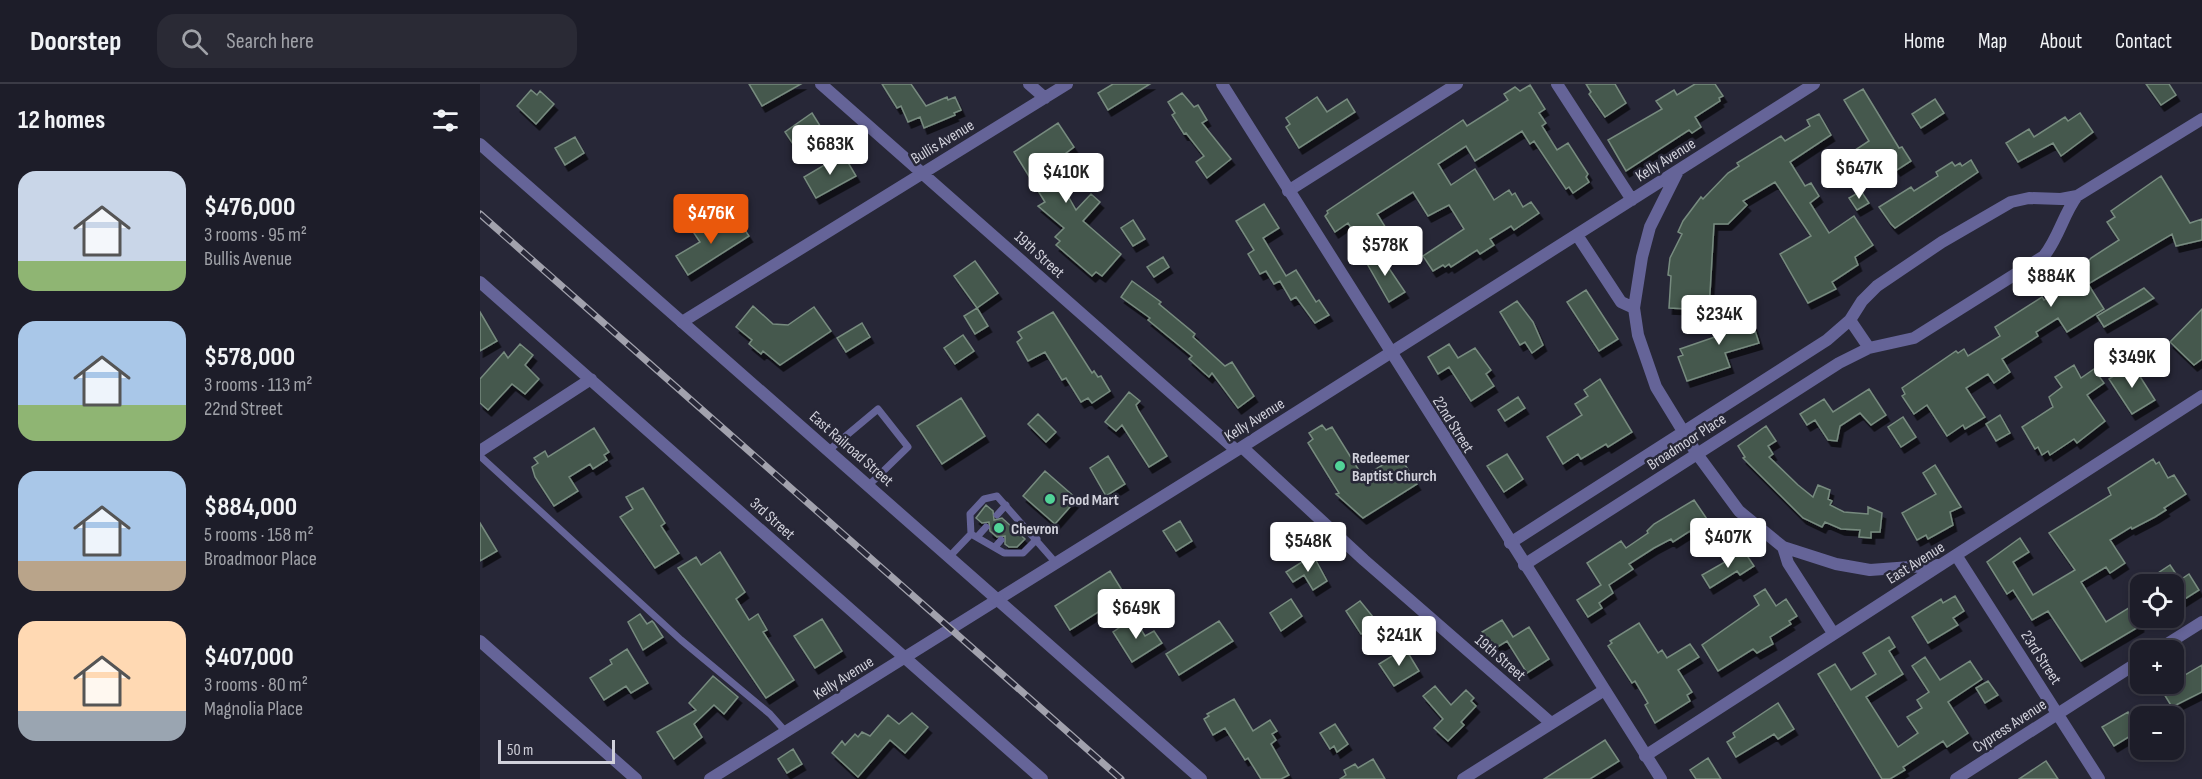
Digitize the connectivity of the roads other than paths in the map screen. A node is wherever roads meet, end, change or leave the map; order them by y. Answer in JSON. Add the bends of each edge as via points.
{"nodes":[{"id":1,"x":821,"y":84,"type":"edge"},
{"id":2,"x":1029,"y":84,"type":"edge"},
{"id":3,"x":1067,"y":84,"type":"edge"},
{"id":4,"x":1222,"y":84,"type":"edge"},
{"id":5,"x":1456,"y":84,"type":"edge"},
{"id":6,"x":1557,"y":84,"type":"edge"},
{"id":7,"x":1814,"y":84,"type":"edge"},
{"id":8,"x":1045,"y":98,"type":"junction"},
{"id":9,"x":2202,"y":119,"type":"edge"},
{"id":10,"x":480,"y":144,"type":"edge"},
{"id":11,"x":1678,"y":171,"type":"junction"},
{"id":12,"x":922,"y":172,"type":"junction"},
{"id":13,"x":1288,"y":190,"type":"junction"},
{"id":14,"x":2077,"y":196,"type":"junction"},
{"id":15,"x":1632,"y":200,"type":"junction"},
{"id":16,"x":1577,"y":235,"type":"junction"},
{"id":17,"x":480,"y":282,"type":"edge"},
{"id":18,"x":1634,"y":308,"type":"junction"},
{"id":19,"x":1850,"y":320,"type":"junction"},
{"id":20,"x":682,"y":322,"type":"junction"},
{"id":21,"x":1869,"y":348,"type":"junction"},
{"id":22,"x":1390,"y":353,"type":"junction"},
{"id":23,"x":591,"y":379,"type":"junction"},
{"id":24,"x":2202,"y":396,"type":"edge"},
{"id":25,"x":1684,"y":433,"type":"junction"},
{"id":26,"x":1239,"y":449,"type":"junction"},
{"id":27,"x":480,"y":450,"type":"edge"},
{"id":28,"x":829,"y":450,"type":"junction"},
{"id":29,"x":1696,"y":454,"type":"junction"},
{"id":30,"x":480,"y":456,"type":"edge"},
{"id":31,"x":869,"y":485,"type":"junction"},
{"id":32,"x":1006,"y":505,"type":"junction"},
{"id":33,"x":998,"y":515,"type":"dead end"},
{"id":34,"x":1020,"y":520,"type":"junction"},
{"id":35,"x":986,"y":527,"type":"dead end"},
{"id":36,"x":1012,"y":528,"type":"dead end"},
{"id":37,"x":974,"y":536,"type":"junction"},
{"id":38,"x":1037,"y":539,"type":"junction"},
{"id":39,"x":1001,"y":540,"type":"dead end"},
{"id":40,"x":1510,"y":543,"type":"junction"},
{"id":41,"x":995,"y":547,"type":"junction"},
{"id":42,"x":1783,"y":547,"type":"junction"},
{"id":43,"x":1956,"y":555,"type":"junction"},
{"id":44,"x":950,"y":556,"type":"junction"},
{"id":45,"x":1056,"y":563,"type":"junction"},
{"id":46,"x":1941,"y":564,"type":"junction"},
{"id":47,"x":1524,"y":565,"type":"junction"},
{"id":48,"x":998,"y":599,"type":"junction"},
{"id":49,"x":2202,"y":622,"type":"edge"},
{"id":50,"x":1833,"y":633,"type":"junction"},
{"id":51,"x":2173,"y":640,"type":"edge"},
{"id":52,"x":480,"y":641,"type":"edge"},
{"id":53,"x":906,"y":658,"type":"junction"},
{"id":54,"x":2130,"y":667,"type":"edge"},
{"id":55,"x":1603,"y":691,"type":"junction"},
{"id":56,"x":2058,"y":712,"type":"junction"},
{"id":57,"x":1551,"y":723,"type":"junction"},
{"id":58,"x":786,"y":732,"type":"junction"},
{"id":59,"x":1645,"y":756,"type":"junction"},
{"id":60,"x":636,"y":779,"type":"edge"},
{"id":61,"x":710,"y":779,"type":"edge"},
{"id":62,"x":1042,"y":779,"type":"edge"},
{"id":63,"x":1201,"y":779,"type":"edge"},
{"id":64,"x":1463,"y":779,"type":"edge"},
{"id":65,"x":1661,"y":779,"type":"edge"},
{"id":66,"x":1956,"y":779,"type":"edge"},
{"id":67,"x":2099,"y":779,"type":"edge"}],
"edges":[{"from":1,"to":12,"type":"street","name":"19th Street"},
{"from":2,"to":8,"type":"street"},
{"from":3,"to":8,"type":"street","name":"Bullis Avenue"},
{"from":4,"to":13,"type":"street","name":"22nd Street"},
{"from":5,"to":13,"type":"street"},
{"from":6,"to":15,"type":"street"},
{"from":7,"to":11,"type":"street","name":"Kelly Avenue"},
{"from":8,"to":12,"type":"street","name":"Bullis Avenue"},
{"from":9,"to":14,"type":"street","name":"Broadmoor Place"},
{"from":10,"to":20,"type":"street","name":"East Railroad Street"},
{"from":11,"to":15,"type":"street","name":"Kelly Avenue"},
{"from":11,"to":18,"type":"street","via":[[1650,227]]},
{"from":12,"to":20,"type":"street","name":"Bullis Avenue"},
{"from":12,"to":26,"type":"street","name":"19th Street"},
{"from":13,"to":22,"type":"street","name":"22nd Street"},
{"from":14,"to":19,"type":"street","name":"Broadmoor Place","via":[[2012,202],[1942,242],[1877,286]]},
{"from":14,"to":21,"type":"street","name":"Broadmoor Place","via":[[2055,242],[2043,256],[1914,338]]},
{"from":15,"to":16,"type":"street","name":"Kelly Avenue"},
{"from":16,"to":18,"type":"street","via":[[1621,302]]},
{"from":16,"to":22,"type":"street","name":"Kelly Avenue"},
{"from":17,"to":23,"type":"street","name":"3rd Street"},
{"from":18,"to":25,"type":"street","via":[[1638,335],[1656,387]]},
{"from":19,"to":21,"type":"street"},
{"from":19,"to":25,"type":"street","name":"Broadmoor Place","via":[[1827,340]]},
{"from":20,"to":28,"type":"street","name":"East Railroad Street"},
{"from":21,"to":29,"type":"street","name":"Broadmoor Place"},
{"from":22,"to":26,"type":"street","name":"Kelly Avenue"},
{"from":22,"to":40,"type":"street","name":"22nd Street"},
{"from":23,"to":27,"type":"street"},
{"from":23,"to":53,"type":"street","name":"3rd Street"},
{"from":24,"to":43,"type":"street","name":"East Avenue"},
{"from":25,"to":29,"type":"street"},
{"from":25,"to":40,"type":"street","name":"Broadmoor Place"},
{"from":26,"to":45,"type":"street","name":"Kelly Avenue"},
{"from":26,"to":57,"type":"street","name":"19th Street"},
{"from":28,"to":31,"type":"street","name":"East Railroad Street"},
{"from":28,"to":31,"type":"lane","via":[[878,409],[908,447]]},
{"from":29,"to":42,"type":"street","via":[[1739,511]]},
{"from":29,"to":47,"type":"street","name":"Broadmoor Place"},
{"from":30,"to":58,"type":"lane"},
{"from":31,"to":44,"type":"street","name":"East Railroad Street"},
{"from":32,"to":33,"type":"lane"},
{"from":32,"to":34,"type":"lane"},
{"from":32,"to":37,"type":"lane","via":[[997,496],[984,499],[970,514]]},
{"from":34,"to":36,"type":"lane"},
{"from":34,"to":38,"type":"lane"},
{"from":35,"to":37,"type":"lane"},
{"from":37,"to":41,"type":"lane"},
{"from":37,"to":44,"type":"lane"},
{"from":38,"to":41,"type":"lane","via":[[1023,553],[1004,553]]},
{"from":38,"to":45,"type":"lane"},
{"from":39,"to":41,"type":"lane"},
{"from":40,"to":47,"type":"street","name":"22nd Street"},
{"from":42,"to":46,"type":"street","via":[[1870,570]]},
{"from":42,"to":50,"type":"street","via":[[1788,563]]},
{"from":43,"to":46,"type":"street","name":"East Avenue"},
{"from":43,"to":56,"type":"street","name":"23rd Street"},
{"from":44,"to":48,"type":"street","name":"East Railroad Street"},
{"from":45,"to":48,"type":"street","name":"Kelly Avenue"},
{"from":46,"to":50,"type":"street","name":"East Avenue"},
{"from":47,"to":55,"type":"street","name":"22nd Street"},
{"from":48,"to":53,"type":"street","name":"Kelly Avenue"},
{"from":48,"to":63,"type":"street","name":"East Railroad Street"},
{"from":49,"to":51,"type":"street"},
{"from":50,"to":59,"type":"street","name":"East Avenue"},
{"from":52,"to":60,"type":"street"},
{"from":53,"to":58,"type":"street","name":"Kelly Avenue"},
{"from":53,"to":62,"type":"street","name":"3rd Street"},
{"from":54,"to":56,"type":"street","name":"Cypress Avenue"},
{"from":55,"to":57,"type":"street"},
{"from":55,"to":59,"type":"street","name":"22nd Street"},
{"from":56,"to":66,"type":"street","name":"Cypress Avenue"},
{"from":56,"to":67,"type":"street","name":"23rd Street"},
{"from":57,"to":64,"type":"street"},
{"from":58,"to":61,"type":"street","name":"Kelly Avenue"},
{"from":59,"to":65,"type":"street","name":"22nd Street"}]}
